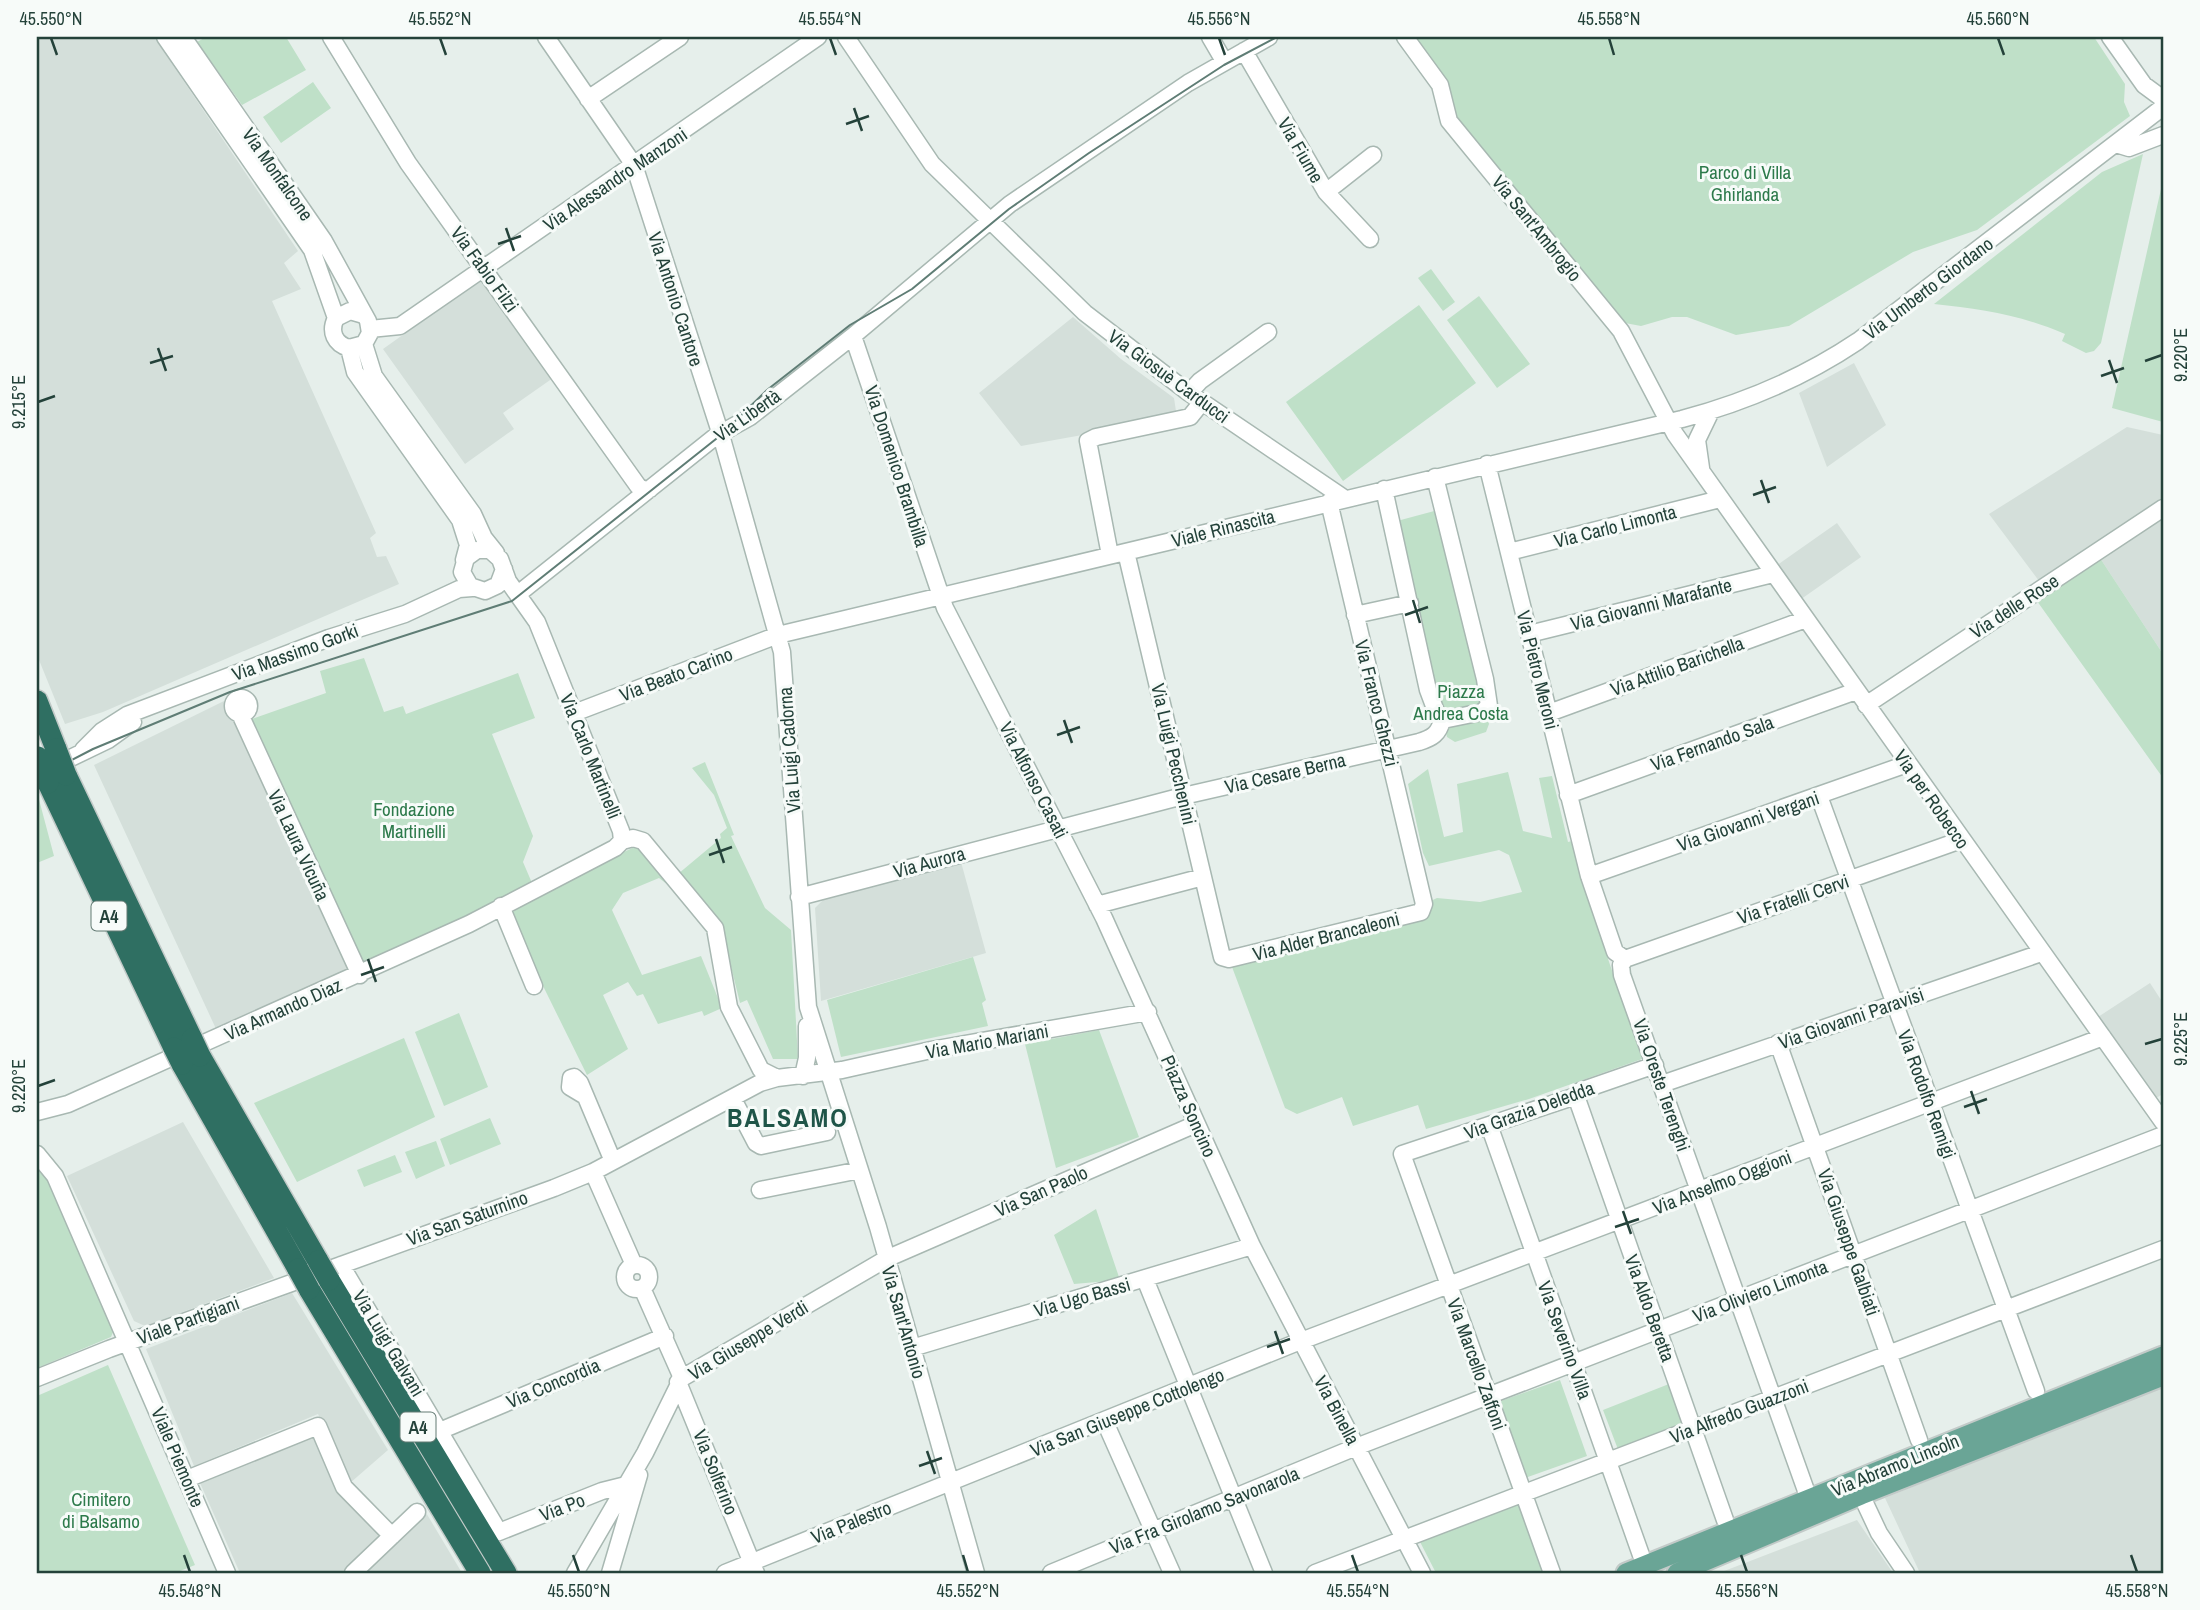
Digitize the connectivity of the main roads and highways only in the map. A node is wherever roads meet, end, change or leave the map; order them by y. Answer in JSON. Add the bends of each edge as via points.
{"nodes":[{"id":1,"x":37,"y":701,"type":"edge"},
{"id":2,"x":47,"y":765,"type":"edge"},
{"id":3,"x":326,"y":1278,"type":"junction"},
{"id":4,"x":2163,"y":1356,"type":"edge"},
{"id":5,"x":2163,"y":1376,"type":"edge"},
{"id":6,"x":1858,"y":1488,"type":"junction"},
{"id":7,"x":1809,"y":1499,"type":"junction"},
{"id":8,"x":1755,"y":1541,"type":"junction"},
{"id":9,"x":480,"y":1573,"type":"edge"},
{"id":10,"x":506,"y":1573,"type":"edge"},
{"id":11,"x":1626,"y":1573,"type":"edge"},
{"id":12,"x":1677,"y":1573,"type":"edge"}],
"edges":[{"from":1,"to":2,"type":"highway","number":"A4"},
{"from":2,"to":3,"type":"highway","number":"A4","bridge":true,"via":[[187,1052],[308,1265]]},
{"from":3,"to":9,"type":"highway","number":"A4"},
{"from":3,"to":10,"type":"highway","number":"A4"},
{"from":4,"to":6,"type":"main road","name":"Via Abramo Lincoln"},
{"from":5,"to":6,"type":"main road","name":"Via Abramo Lincoln"},
{"from":6,"to":7,"type":"main road","name":"Via Abramo Lincoln"},
{"from":6,"to":8,"type":"main road","name":"Via Abramo Lincoln"},
{"from":7,"to":8,"type":"main road","via":[[1799,1514],[1764,1531]]},
{"from":7,"to":11,"type":"main road","name":"Via Abramo Lincoln"},
{"from":8,"to":12,"type":"main road","name":"Via Abramo Lincoln"}]}
